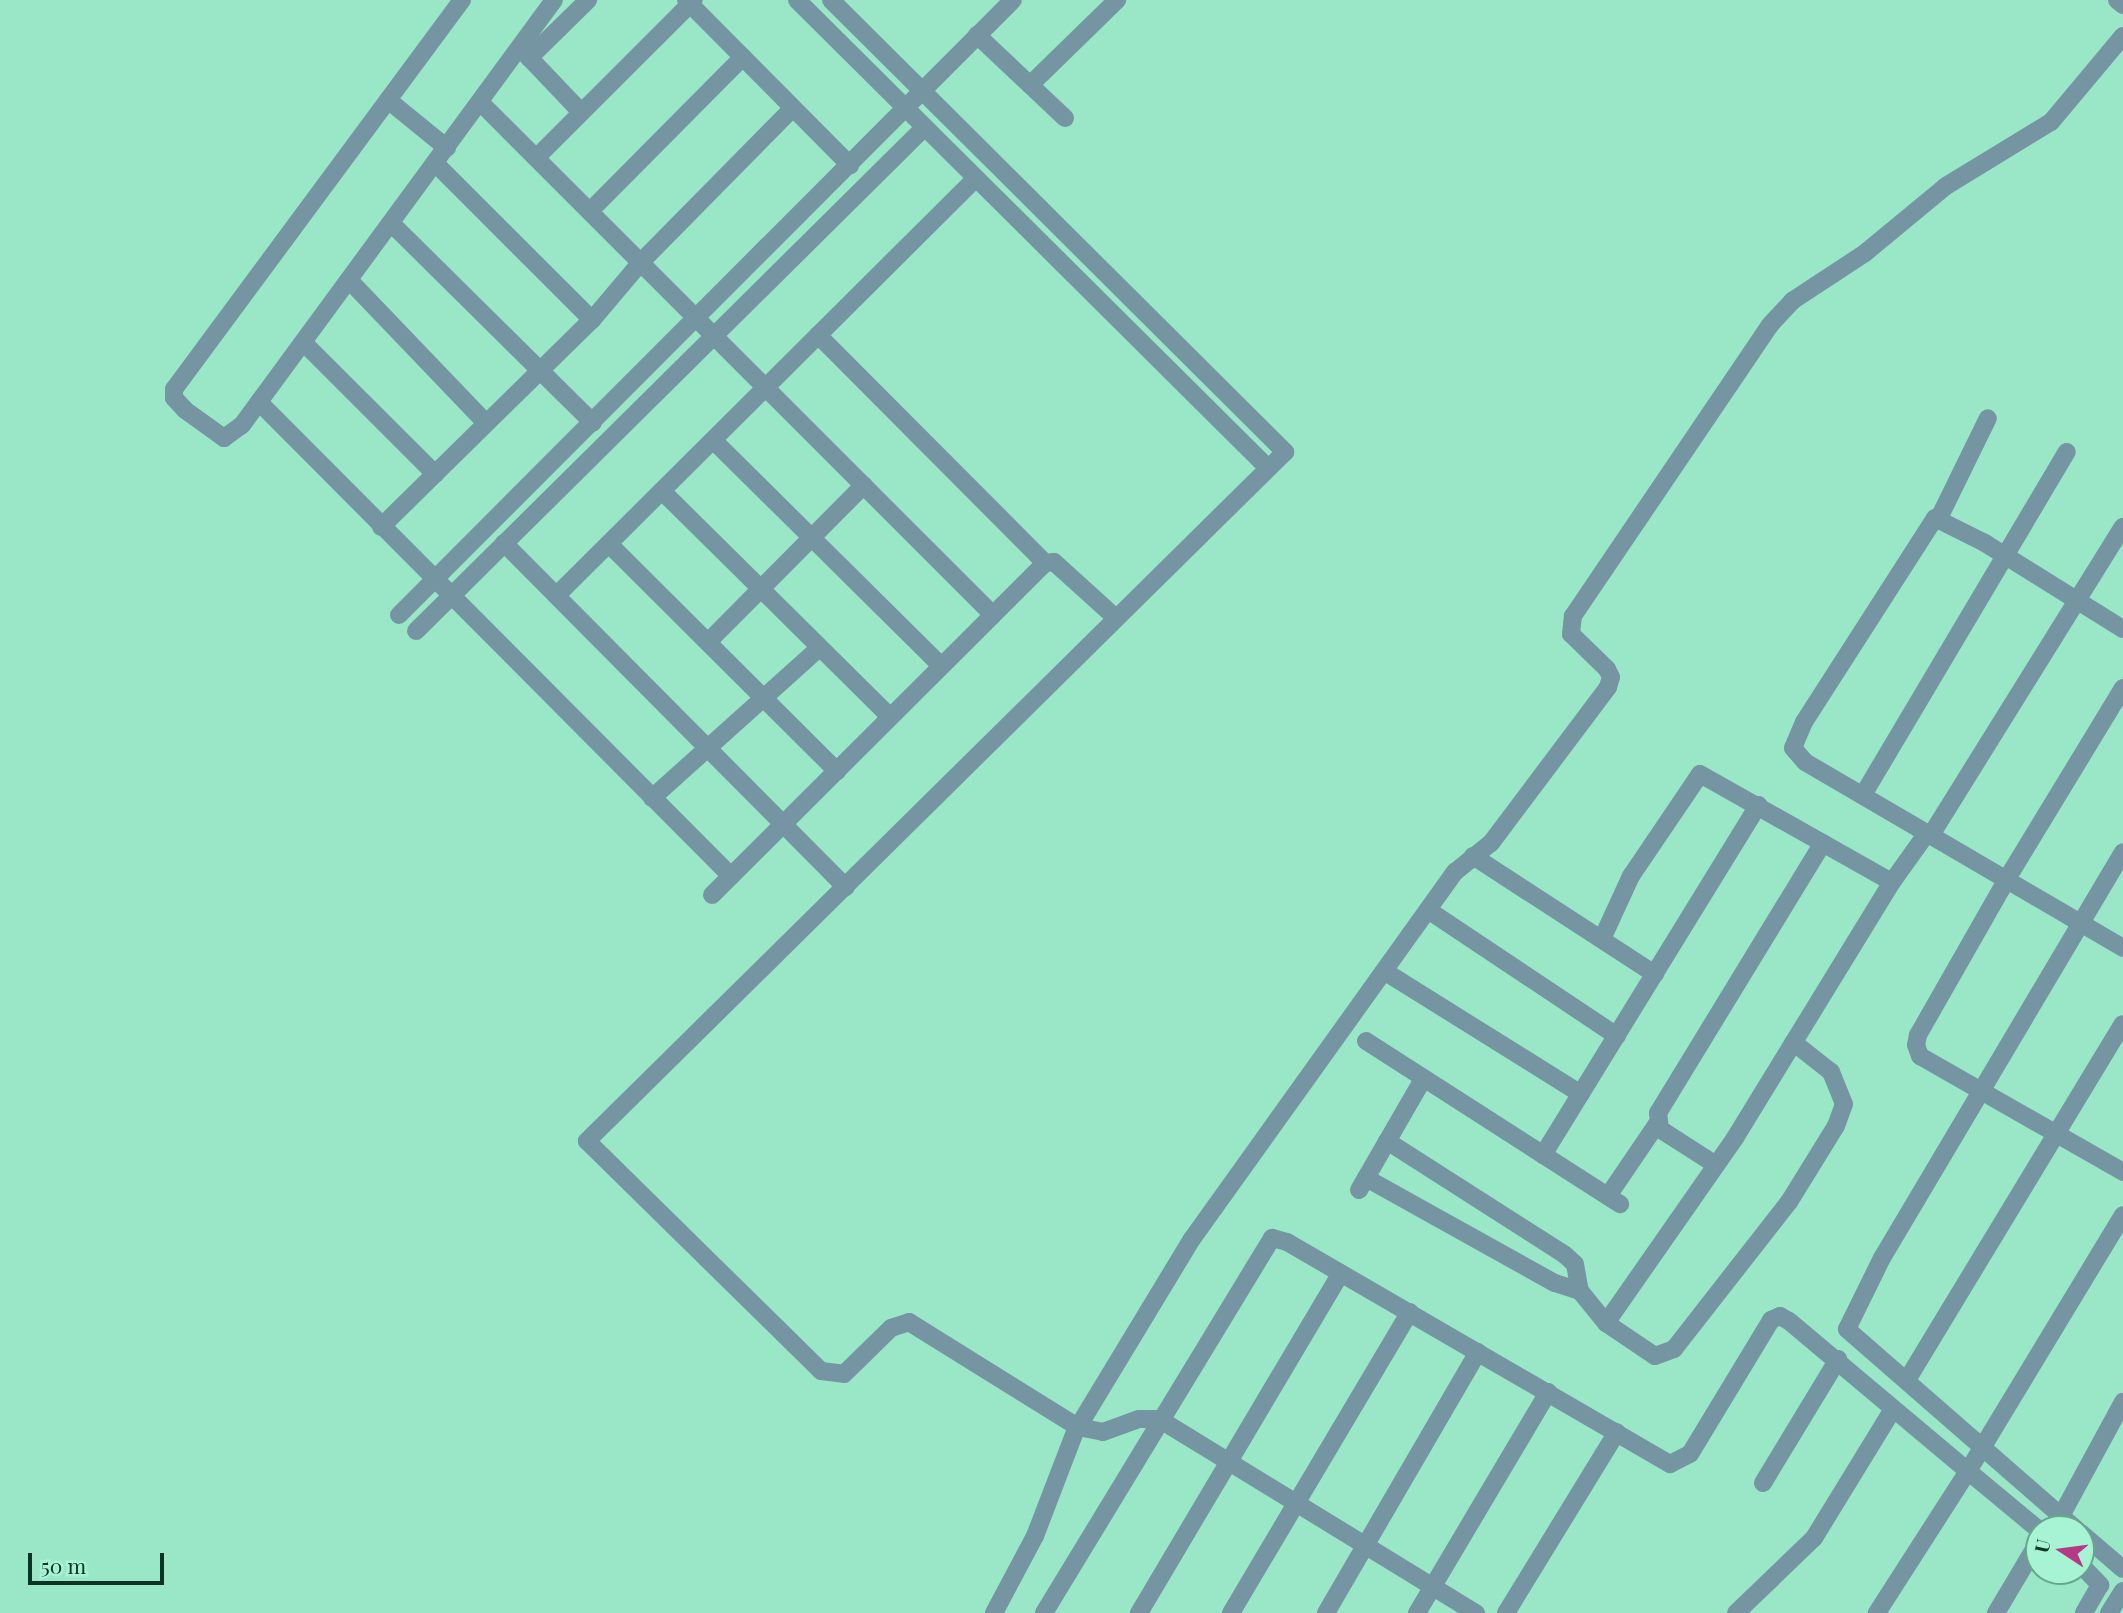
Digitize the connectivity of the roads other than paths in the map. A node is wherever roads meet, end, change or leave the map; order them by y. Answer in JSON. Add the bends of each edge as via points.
{"nodes":[{"id":1,"x":462,"y":0,"type":"edge"},
{"id":2,"x":554,"y":0,"type":"edge"},
{"id":3,"x":588,"y":0,"type":"edge"},
{"id":4,"x":797,"y":0,"type":"edge"},
{"id":5,"x":831,"y":0,"type":"edge"},
{"id":6,"x":1013,"y":0,"type":"edge"},
{"id":7,"x":1117,"y":0,"type":"edge"},
{"id":8,"x":2117,"y":0,"type":"edge"},
{"id":9,"x":690,"y":1,"type":"edge"},
{"id":10,"x":2123,"y":5,"type":"edge"},
{"id":11,"x":977,"y":35,"type":"junction"},
{"id":12,"x":2123,"y":36,"type":"edge"},
{"id":13,"x":524,"y":53,"type":"junction"},
{"id":14,"x":743,"y":57,"type":"junction"},
{"id":15,"x":1030,"y":85,"type":"junction"},
{"id":16,"x":922,"y":90,"type":"junction"},
{"id":17,"x":388,"y":100,"type":"junction"},
{"id":18,"x":481,"y":103,"type":"junction"},
{"id":19,"x":793,"y":108,"type":"junction"},
{"id":20,"x":906,"y":108,"type":"junction"},
{"id":21,"x":581,"y":112,"type":"junction"},
{"id":22,"x":1065,"y":118,"type":"dead end"},
{"id":23,"x":925,"y":127,"type":"junction"},
{"id":24,"x":447,"y":148,"type":"junction"},
{"id":25,"x":536,"y":158,"type":"junction"},
{"id":26,"x":435,"y":163,"type":"junction"},
{"id":27,"x":850,"y":165,"type":"junction"},
{"id":28,"x":976,"y":178,"type":"junction"},
{"id":29,"x":590,"y":211,"type":"junction"},
{"id":30,"x":391,"y":223,"type":"junction"},
{"id":31,"x":641,"y":262,"type":"junction"},
{"id":32,"x":349,"y":280,"type":"junction"},
{"id":33,"x":698,"y":318,"type":"junction"},
{"id":34,"x":592,"y":320,"type":"junction"},
{"id":35,"x":818,"y":335,"type":"junction"},
{"id":36,"x":716,"y":336,"type":"junction"},
{"id":37,"x":303,"y":342,"type":"junction"},
{"id":38,"x":542,"y":369,"type":"junction"},
{"id":39,"x":766,"y":387,"type":"junction"},
{"id":40,"x":259,"y":402,"type":"junction"},
{"id":41,"x":1987,"y":418,"type":"dead end"},
{"id":42,"x":486,"y":423,"type":"junction"},
{"id":43,"x":593,"y":423,"type":"junction"},
{"id":44,"x":713,"y":440,"type":"junction"},
{"id":45,"x":2067,"y":452,"type":"dead end"},
{"id":46,"x":1267,"y":467,"type":"junction"},
{"id":47,"x":435,"y":474,"type":"junction"},
{"id":48,"x":864,"y":485,"type":"junction"},
{"id":49,"x":662,"y":491,"type":"junction"},
{"id":50,"x":1939,"y":517,"type":"junction"},
{"id":51,"x":381,"y":527,"type":"junction"},
{"id":52,"x":2123,"y":527,"type":"edge"},
{"id":53,"x":810,"y":536,"type":"junction"},
{"id":54,"x":504,"y":543,"type":"junction"},
{"id":55,"x":609,"y":544,"type":"junction"},
{"id":56,"x":2009,"y":558,"type":"junction"},
{"id":57,"x":1045,"y":563,"type":"junction"},
{"id":58,"x":434,"y":580,"type":"junction"},
{"id":59,"x":759,"y":588,"type":"junction"},
{"id":60,"x":557,"y":595,"type":"junction"},
{"id":61,"x":450,"y":596,"type":"junction"},
{"id":62,"x":2080,"y":602,"type":"junction"},
{"id":63,"x":399,"y":615,"type":"dead end"},
{"id":64,"x":993,"y":615,"type":"junction"},
{"id":65,"x":1116,"y":618,"type":"junction"},
{"id":66,"x":2123,"y":629,"type":"edge"},
{"id":67,"x":416,"y":631,"type":"dead end"},
{"id":68,"x":708,"y":642,"type":"junction"},
{"id":69,"x":819,"y":648,"type":"junction"},
{"id":70,"x":941,"y":666,"type":"junction"},
{"id":71,"x":2123,"y":688,"type":"edge"},
{"id":72,"x":764,"y":698,"type":"junction"},
{"id":73,"x":890,"y":717,"type":"junction"},
{"id":74,"x":708,"y":747,"type":"junction"},
{"id":75,"x":837,"y":771,"type":"junction"},
{"id":76,"x":1863,"y":796,"type":"junction"},
{"id":77,"x":652,"y":798,"type":"junction"},
{"id":78,"x":1758,"y":806,"type":"junction"},
{"id":79,"x":784,"y":823,"type":"junction"},
{"id":80,"x":1929,"y":834,"type":"junction"},
{"id":81,"x":1823,"y":843,"type":"junction"},
{"id":82,"x":2123,"y":852,"type":"edge"},
{"id":83,"x":1473,"y":856,"type":"junction"},
{"id":84,"x":731,"y":876,"type":"junction"},
{"id":85,"x":2007,"y":879,"type":"junction"},
{"id":86,"x":1892,"y":882,"type":"junction"},
{"id":87,"x":846,"y":887,"type":"junction"},
{"id":88,"x":712,"y":895,"type":"dead end"},
{"id":89,"x":1428,"y":910,"type":"junction"},
{"id":90,"x":2084,"y":925,"type":"junction"},
{"id":91,"x":1602,"y":939,"type":"junction"},
{"id":92,"x":2123,"y":948,"type":"edge"},
{"id":93,"x":1384,"y":971,"type":"junction"},
{"id":94,"x":1655,"y":974,"type":"junction"},
{"id":95,"x":2123,"y":1024,"type":"edge"},
{"id":96,"x":1617,"y":1036,"type":"junction"},
{"id":97,"x":1366,"y":1041,"type":"dead end"},
{"id":98,"x":1793,"y":1042,"type":"junction"},
{"id":99,"x":1422,"y":1081,"type":"junction"},
{"id":100,"x":1984,"y":1091,"type":"junction"},
{"id":101,"x":1581,"y":1094,"type":"junction"},
{"id":102,"x":1657,"y":1124,"type":"junction"},
{"id":103,"x":2056,"y":1133,"type":"junction"},
{"id":104,"x":1388,"y":1141,"type":"junction"},
{"id":105,"x":1543,"y":1155,"type":"junction"},
{"id":106,"x":1716,"y":1165,"type":"junction"},
{"id":107,"x":2123,"y":1172,"type":"edge"},
{"id":108,"x":2123,"y":1215,"type":"edge"},
{"id":109,"x":1341,"y":1273,"type":"junction"},
{"id":110,"x":1580,"y":1291,"type":"junction"},
{"id":111,"x":1410,"y":1312,"type":"junction"},
{"id":112,"x":1606,"y":1323,"type":"junction"},
{"id":113,"x":1478,"y":1352,"type":"junction"},
{"id":114,"x":1838,"y":1359,"type":"junction"},
{"id":115,"x":1907,"y":1380,"type":"junction"},
{"id":116,"x":1548,"y":1392,"type":"junction"},
{"id":117,"x":2123,"y":1402,"type":"edge"},
{"id":118,"x":1893,"y":1409,"type":"junction"},
{"id":119,"x":1160,"y":1419,"type":"junction"},
{"id":120,"x":1078,"y":1427,"type":"junction"},
{"id":121,"x":1617,"y":1432,"type":"junction"},
{"id":122,"x":1982,"y":1451,"type":"junction"},
{"id":123,"x":1226,"y":1462,"type":"junction"},
{"id":124,"x":1968,"y":1471,"type":"junction"},
{"id":125,"x":1763,"y":1483,"type":"dead end"},
{"id":126,"x":1294,"y":1505,"type":"junction"},
{"id":127,"x":2061,"y":1515,"type":"edge"},
{"id":128,"x":2063,"y":1515,"type":"edge"},
{"id":129,"x":2025,"y":1518,"type":"edge"},
{"id":130,"x":2095,"y":1545,"type":"edge"},
{"id":131,"x":1365,"y":1547,"type":"junction"},
{"id":132,"x":2025,"y":1564,"type":"edge"},
{"id":133,"x":2123,"y":1569,"type":"edge"},
{"id":134,"x":2095,"y":1580,"type":"edge"},
{"id":135,"x":1432,"y":1586,"type":"junction"},
{"id":136,"x":2123,"y":1591,"type":"edge"},
{"id":137,"x":994,"y":1613,"type":"edge"},
{"id":138,"x":1044,"y":1613,"type":"edge"},
{"id":139,"x":1139,"y":1613,"type":"edge"},
{"id":140,"x":1231,"y":1613,"type":"edge"},
{"id":141,"x":1326,"y":1613,"type":"edge"},
{"id":142,"x":1417,"y":1613,"type":"edge"},
{"id":143,"x":1476,"y":1613,"type":"edge"},
{"id":144,"x":1506,"y":1613,"type":"edge"},
{"id":145,"x":1736,"y":1613,"type":"edge"},
{"id":146,"x":1877,"y":1613,"type":"edge"},
{"id":147,"x":1996,"y":1613,"type":"edge"},
{"id":148,"x":2084,"y":1613,"type":"edge"},
{"id":149,"x":2109,"y":1613,"type":"edge"}],
"edges":[{"from":1,"to":17,"type":"street"},
{"from":2,"to":13,"type":"street"},
{"from":3,"to":13,"type":"street"},
{"from":4,"to":20,"type":"street"},
{"from":5,"to":16,"type":"street"},
{"from":6,"to":11,"type":"street"},
{"from":7,"to":15,"type":"street"},
{"from":8,"to":10,"type":"street"},
{"from":9,"to":14,"type":"street"},
{"from":9,"to":21,"type":"street"},
{"from":11,"to":15,"type":"street"},
{"from":11,"to":16,"type":"street"},
{"from":12,"to":83,"type":"street","via":[[2051,122],[1946,186],[1865,253],[1792,301],[1770,325],[1573,616],[1571,634],[1607,669],[1611,677],[1608,687],[1491,843]]},
{"from":13,"to":18,"type":"street"},
{"from":13,"to":21,"type":"street"},
{"from":14,"to":19,"type":"street"},
{"from":14,"to":29,"type":"street"},
{"from":15,"to":22,"type":"street"},
{"from":16,"to":20,"type":"street"},
{"from":16,"to":46,"type":"street","via":[[1284,452]]},
{"from":17,"to":24,"type":"street"},
{"from":17,"to":40,"type":"street","via":[[174,390],[174,398],[185,410],[224,438],[242,425]]},
{"from":18,"to":24,"type":"street"},
{"from":18,"to":25,"type":"street"},
{"from":19,"to":27,"type":"street"},
{"from":19,"to":31,"type":"street"},
{"from":20,"to":23,"type":"street"},
{"from":20,"to":27,"type":"street"},
{"from":21,"to":25,"type":"street"},
{"from":23,"to":28,"type":"street"},
{"from":23,"to":36,"type":"street"},
{"from":24,"to":26,"type":"street"},
{"from":25,"to":29,"type":"street"},
{"from":26,"to":30,"type":"street"},
{"from":26,"to":34,"type":"street"},
{"from":27,"to":33,"type":"street"},
{"from":28,"to":35,"type":"street"},
{"from":28,"to":46,"type":"street"},
{"from":29,"to":31,"type":"street"},
{"from":30,"to":32,"type":"street"},
{"from":30,"to":38,"type":"street"},
{"from":31,"to":33,"type":"street"},
{"from":31,"to":34,"type":"street"},
{"from":32,"to":37,"type":"street"},
{"from":32,"to":42,"type":"street"},
{"from":33,"to":36,"type":"street"},
{"from":33,"to":43,"type":"street"},
{"from":34,"to":38,"type":"street"},
{"from":35,"to":39,"type":"street"},
{"from":35,"to":57,"type":"street"},
{"from":36,"to":39,"type":"street"},
{"from":36,"to":54,"type":"street"},
{"from":37,"to":40,"type":"street"},
{"from":37,"to":47,"type":"street"},
{"from":38,"to":42,"type":"street"},
{"from":38,"to":43,"type":"street"},
{"from":39,"to":44,"type":"street"},
{"from":39,"to":48,"type":"street"},
{"from":40,"to":51,"type":"street"},
{"from":41,"to":50,"type":"street"},
{"from":42,"to":47,"type":"street"},
{"from":43,"to":58,"type":"street"},
{"from":44,"to":49,"type":"street"},
{"from":44,"to":53,"type":"street"},
{"from":45,"to":56,"type":"street"},
{"from":46,"to":65,"type":"street"},
{"from":47,"to":51,"type":"street"},
{"from":48,"to":53,"type":"street"},
{"from":48,"to":64,"type":"street"},
{"from":49,"to":55,"type":"street"},
{"from":49,"to":59,"type":"street"},
{"from":50,"to":56,"type":"street"},
{"from":50,"to":76,"type":"street","via":[[1930,521],[1794,745],[1795,754],[1805,762]]},
{"from":51,"to":58,"type":"street"},
{"from":52,"to":62,"type":"street"},
{"from":53,"to":59,"type":"street"},
{"from":53,"to":70,"type":"street"},
{"from":54,"to":60,"type":"street"},
{"from":54,"to":61,"type":"street"},
{"from":55,"to":60,"type":"street"},
{"from":55,"to":68,"type":"street"},
{"from":56,"to":62,"type":"street"},
{"from":56,"to":76,"type":"street"},
{"from":57,"to":64,"type":"street"},
{"from":57,"to":65,"type":"street","via":[[1054,562]]},
{"from":58,"to":61,"type":"street"},
{"from":58,"to":63,"type":"street"},
{"from":59,"to":68,"type":"street"},
{"from":59,"to":69,"type":"street"},
{"from":60,"to":74,"type":"street"},
{"from":61,"to":67,"type":"street"},
{"from":61,"to":77,"type":"street"},
{"from":62,"to":66,"type":"street"},
{"from":62,"to":80,"type":"street"},
{"from":64,"to":70,"type":"street"},
{"from":65,"to":87,"type":"street"},
{"from":68,"to":72,"type":"street"},
{"from":69,"to":72,"type":"street"},
{"from":69,"to":73,"type":"street"},
{"from":70,"to":73,"type":"street"},
{"from":71,"to":85,"type":"street"},
{"from":72,"to":74,"type":"street"},
{"from":72,"to":75,"type":"street"},
{"from":73,"to":75,"type":"street"},
{"from":74,"to":77,"type":"street"},
{"from":74,"to":79,"type":"street"},
{"from":75,"to":79,"type":"street"},
{"from":76,"to":80,"type":"street"},
{"from":77,"to":84,"type":"street"},
{"from":78,"to":81,"type":"street"},
{"from":78,"to":91,"type":"street","via":[[1706,774],[1693,779],[1631,876]]},
{"from":78,"to":94,"type":"street"},
{"from":79,"to":84,"type":"street"},
{"from":79,"to":87,"type":"street"},
{"from":80,"to":85,"type":"street"},
{"from":80,"to":86,"type":"street"},
{"from":81,"to":86,"type":"street"},
{"from":81,"to":102,"type":"street","via":[[1658,1113]]},
{"from":82,"to":90,"type":"street"},
{"from":83,"to":89,"type":"street"},
{"from":83,"to":91,"type":"street"},
{"from":84,"to":88,"type":"street"},
{"from":85,"to":90,"type":"street"},
{"from":85,"to":100,"type":"street","via":[[1916,1045],[1920,1056]]},
{"from":86,"to":98,"type":"street"},
{"from":87,"to":120,"type":"street","via":[[587,1141],[821,1371],[844,1374],[891,1328],[909,1322]]},
{"from":89,"to":93,"type":"street"},
{"from":89,"to":96,"type":"street"},
{"from":90,"to":92,"type":"street"},
{"from":90,"to":100,"type":"street"},
{"from":91,"to":94,"type":"street"},
{"from":93,"to":101,"type":"street"},
{"from":93,"to":120,"type":"street","via":[[1192,1239]]},
{"from":94,"to":96,"type":"street"},
{"from":95,"to":103,"type":"street"},
{"from":96,"to":101,"type":"street"},
{"from":97,"to":99,"type":"street"},
{"from":98,"to":106,"type":"street"},
{"from":98,"to":112,"type":"street","via":[[1831,1072],[1844,1104],[1836,1126],[1789,1202],[1674,1349],[1655,1356]]},
{"from":99,"to":104,"type":"street"},
{"from":99,"to":105,"type":"street"},
{"from":100,"to":103,"type":"street"},
{"from":100,"to":115,"type":"street","via":[[1882,1258],[1848,1326],[1849,1335]]},
{"from":101,"to":105,"type":"street"},
{"from":102,"to":105,"type":"street","via":[[1614,1200]]},
{"from":102,"to":106,"type":"street"},
{"from":103,"to":107,"type":"street"},
{"from":103,"to":115,"type":"street"},
{"from":104,"to":110,"type":"street","via":[[1565,1255],[1575,1264]]},
{"from":104,"to":110,"type":"street","via":[[1363,1184],[1555,1283]]},
{"from":106,"to":112,"type":"street"},
{"from":108,"to":122,"type":"street"},
{"from":109,"to":111,"type":"street"},
{"from":109,"to":119,"type":"street","via":[[1278,1238],[1267,1241]]},
{"from":109,"to":123,"type":"street"},
{"from":110,"to":112,"type":"street"},
{"from":111,"to":113,"type":"street"},
{"from":111,"to":126,"type":"street"},
{"from":113,"to":116,"type":"street"},
{"from":113,"to":131,"type":"street"},
{"from":114,"to":118,"type":"street"},
{"from":114,"to":121,"type":"street","via":[[1789,1321],[1775,1316],[1685,1460],[1664,1462]]},
{"from":114,"to":125,"type":"street"},
{"from":115,"to":122,"type":"street"},
{"from":116,"to":121,"type":"street"},
{"from":116,"to":135,"type":"street"},
{"from":117,"to":128,"type":"street"},
{"from":118,"to":124,"type":"street"},
{"from":118,"to":145,"type":"street","via":[[1814,1538]]},
{"from":119,"to":120,"type":"street","via":[[1139,1419],[1103,1432]]},
{"from":119,"to":123,"type":"street"},
{"from":119,"to":138,"type":"street"},
{"from":120,"to":137,"type":"street","via":[[1051,1485],[1035,1536]]},
{"from":121,"to":144,"type":"street"},
{"from":122,"to":124,"type":"street"},
{"from":122,"to":127,"type":"street"},
{"from":123,"to":126,"type":"street"},
{"from":123,"to":139,"type":"street"},
{"from":124,"to":129,"type":"street"},
{"from":124,"to":146,"type":"street"},
{"from":126,"to":131,"type":"street"},
{"from":126,"to":140,"type":"street"},
{"from":130,"to":133,"type":"street"},
{"from":131,"to":135,"type":"street"},
{"from":131,"to":141,"type":"street"},
{"from":132,"to":147,"type":"street"},
{"from":134,"to":148,"type":"street","via":[[2100,1585]]},
{"from":135,"to":142,"type":"street"},
{"from":135,"to":143,"type":"street"},
{"from":136,"to":149,"type":"street"}]}
